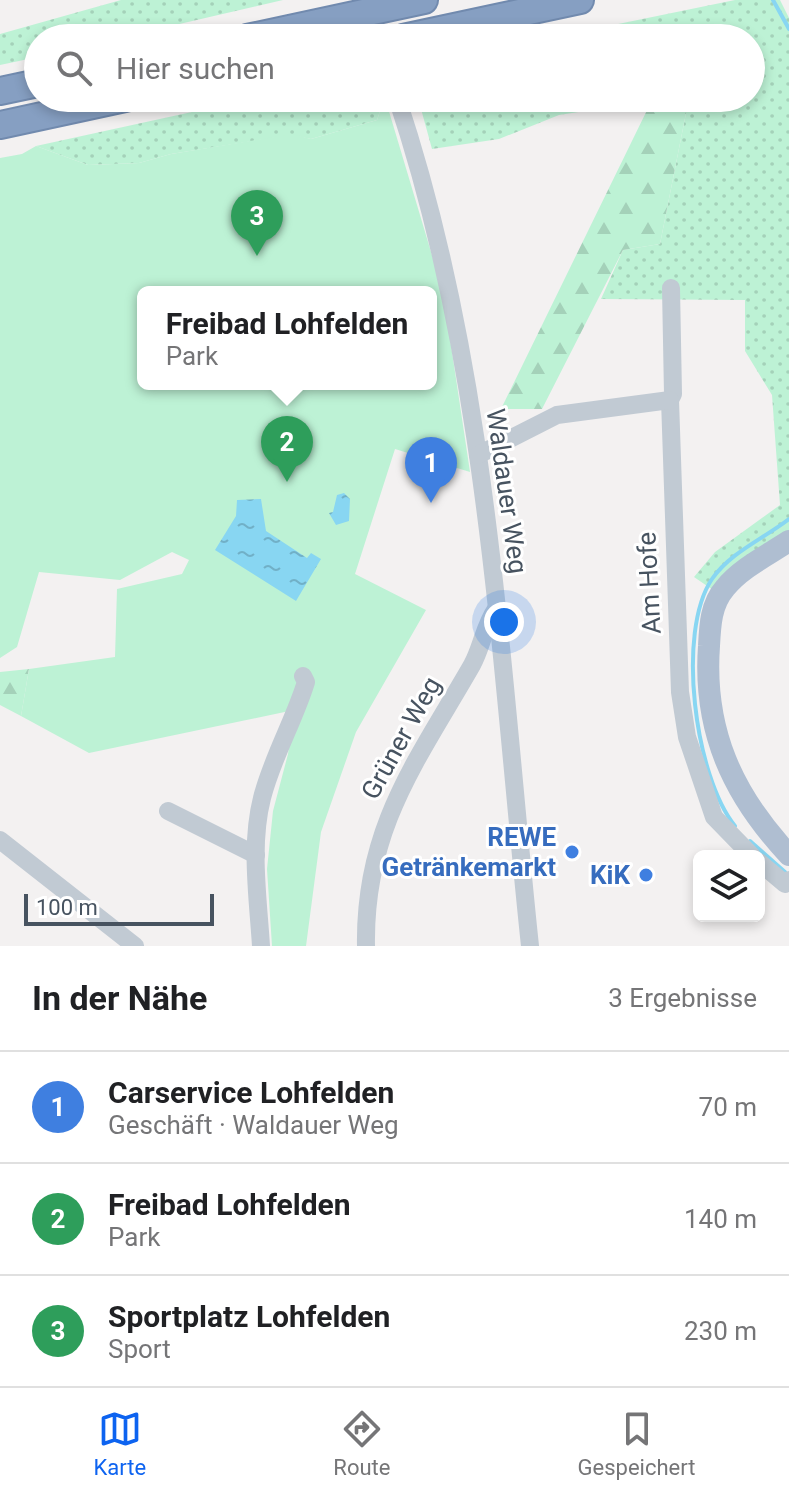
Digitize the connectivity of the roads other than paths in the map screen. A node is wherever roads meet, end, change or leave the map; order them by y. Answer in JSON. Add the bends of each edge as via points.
{"nodes":[{"id":1,"x":424,"y":0,"type":"edge"},
{"id":2,"x":580,"y":0,"type":"edge"},
{"id":3,"x":312,"y":24,"type":"edge"},
{"id":4,"x":468,"y":24,"type":"edge"},
{"id":5,"x":24,"y":86,"type":"edge"},
{"id":6,"x":0,"y":91,"type":"edge"},
{"id":7,"x":60,"y":112,"type":"edge"},
{"id":8,"x":401,"y":112,"type":"edge"},
{"id":9,"x":0,"y":125,"type":"edge"},
{"id":10,"x":671,"y":288,"type":"dead end"},
{"id":11,"x":670,"y":400,"type":"junction"},
{"id":12,"x":478,"y":455,"type":"junction"},
{"id":13,"x":789,"y":541,"type":"edge"},
{"id":14,"x":496,"y":609,"type":"junction"},
{"id":15,"x":303,"y":676,"type":"dead end"},
{"id":16,"x":168,"y":811,"type":"dead end"},
{"id":17,"x":0,"y":840,"type":"edge"},
{"id":18,"x":746,"y":850,"type":"edge"},
{"id":19,"x":256,"y":855,"type":"junction"},
{"id":20,"x":789,"y":855,"type":"edge"},
{"id":21,"x":765,"y":867,"type":"edge"},
{"id":22,"x":789,"y":880,"type":"edge"},
{"id":23,"x":135,"y":946,"type":"edge"},
{"id":24,"x":261,"y":946,"type":"edge"},
{"id":25,"x":366,"y":946,"type":"edge"},
{"id":26,"x":530,"y":946,"type":"edge"}],
"edges":[{"from":1,"to":3,"type":"highway"},
{"from":2,"to":4,"type":"highway"},
{"from":5,"to":6,"type":"highway"},
{"from":7,"to":9,"type":"highway"},
{"from":8,"to":12,"type":"street","name":"Waldauer Weg","via":[[435,224]]},
{"from":10,"to":11,"type":"street","name":"Am Hofe"},
{"from":11,"to":12,"type":"street","via":[[571,411]]},
{"from":11,"to":18,"type":"street","name":"Am Hofe","via":[[680,692],[687,737],[714,817]]},
{"from":12,"to":14,"type":"street","name":"Waldauer Weg"},
{"from":13,"to":20,"type":"main road","via":[[737,576],[715,602],[706,685],[711,718],[733,777],[753,814]]},
{"from":14,"to":25,"type":"street","name":"Grüner Weg","via":[[472,664],[395,798],[371,882]]},
{"from":14,"to":26,"type":"street","name":"Waldauer Weg"},
{"from":15,"to":19,"type":"street","via":[[299,705],[262,798]]},
{"from":16,"to":19,"type":"street"},
{"from":17,"to":23,"type":"street"},
{"from":19,"to":24,"type":"street"},
{"from":21,"to":22,"type":"street","via":[[785,884]]}]}
